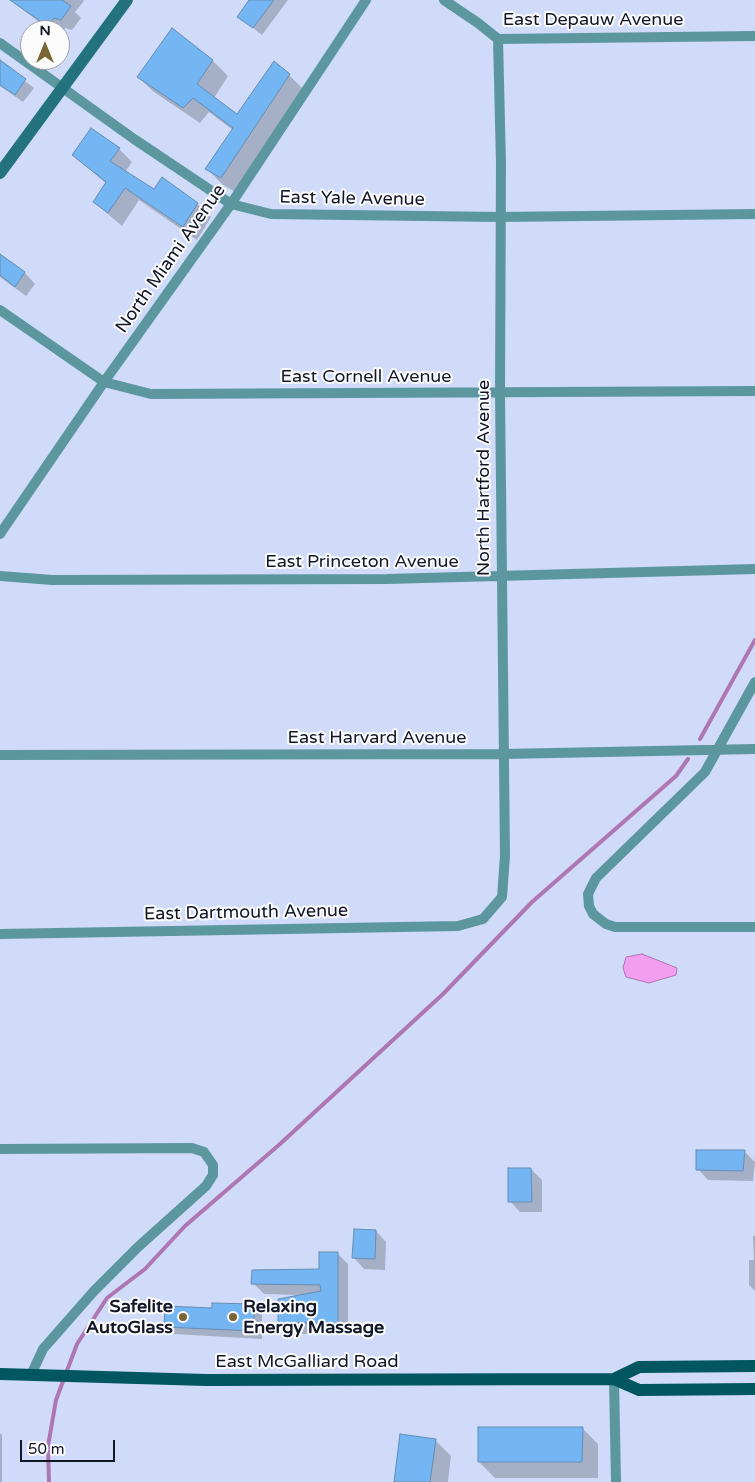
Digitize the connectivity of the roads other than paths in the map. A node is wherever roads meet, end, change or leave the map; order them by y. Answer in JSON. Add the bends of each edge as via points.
{"nodes":[{"id":1,"x":126,"y":0,"type":"edge"},
{"id":2,"x":366,"y":0,"type":"edge"},
{"id":3,"x":444,"y":0,"type":"edge"},
{"id":4,"x":755,"y":36,"type":"edge"},
{"id":5,"x":498,"y":39,"type":"junction"},
{"id":6,"x":0,"y":42,"type":"edge"},
{"id":7,"x":62,"y":87,"type":"junction"},
{"id":8,"x":0,"y":173,"type":"edge"},
{"id":9,"x":231,"y":204,"type":"junction"},
{"id":10,"x":755,"y":214,"type":"edge"},
{"id":11,"x":499,"y":217,"type":"junction"},
{"id":12,"x":0,"y":310,"type":"edge"},
{"id":13,"x":104,"y":382,"type":"junction"},
{"id":14,"x":755,"y":392,"type":"edge"},
{"id":15,"x":500,"y":393,"type":"junction"},
{"id":16,"x":0,"y":534,"type":"edge"},
{"id":17,"x":755,"y":569,"type":"edge"},
{"id":18,"x":0,"y":576,"type":"edge"},
{"id":19,"x":501,"y":577,"type":"junction"},
{"id":20,"x":755,"y":682,"type":"edge"},
{"id":21,"x":755,"y":749,"type":"edge"},
{"id":22,"x":719,"y":750,"type":"junction"},
{"id":23,"x":503,"y":754,"type":"junction"},
{"id":24,"x":0,"y":755,"type":"edge"},
{"id":25,"x":490,"y":914,"type":"joint"},
{"id":26,"x":755,"y":927,"type":"edge"},
{"id":27,"x":0,"y":934,"type":"edge"},
{"id":28,"x":0,"y":1148,"type":"edge"},
{"id":29,"x":755,"y":1366,"type":"edge"},
{"id":30,"x":0,"y":1374,"type":"edge"},
{"id":31,"x":31,"y":1376,"type":"junction"},
{"id":32,"x":614,"y":1380,"type":"junction"},
{"id":33,"x":755,"y":1389,"type":"edge"},
{"id":34,"x":616,"y":1482,"type":"edge"}],
"edges":[{"from":1,"to":7,"type":"main road"},
{"from":2,"to":9,"type":"street","name":"North Miami Avenue"},
{"from":3,"to":5,"type":"street","name":"East Depauw Avenue"},
{"from":4,"to":5,"type":"street","name":"East Depauw Avenue"},
{"from":5,"to":11,"type":"street","name":"North Hartford Avenue"},
{"from":6,"to":7,"type":"street","name":"East Yale Avenue"},
{"from":7,"to":8,"type":"main road"},
{"from":7,"to":9,"type":"street","name":"East Yale Avenue"},
{"from":9,"to":11,"type":"street","name":"East Yale Avenue","via":[[271,214]]},
{"from":9,"to":13,"type":"street","name":"North Miami Avenue"},
{"from":10,"to":11,"type":"street","name":"East Yale Avenue"},
{"from":11,"to":15,"type":"street","name":"North Hartford Avenue"},
{"from":12,"to":13,"type":"street","name":"East Cornell Avenue"},
{"from":13,"to":15,"type":"street","name":"East Cornell Avenue","via":[[151,394]]},
{"from":13,"to":16,"type":"street","name":"North Miami Avenue"},
{"from":14,"to":15,"type":"street","name":"East Cornell Avenue"},
{"from":15,"to":19,"type":"street","name":"North Hartford Avenue"},
{"from":17,"to":19,"type":"street","name":"East Princeton Avenue"},
{"from":18,"to":19,"type":"street","name":"East Princeton Avenue","via":[[52,580]]},
{"from":19,"to":23,"type":"street","name":"North Hartford Avenue"},
{"from":20,"to":22,"type":"street"},
{"from":21,"to":22,"type":"street","name":"East Harvard Avenue"},
{"from":22,"to":23,"type":"street","name":"East Harvard Avenue"},
{"from":22,"to":26,"type":"street","via":[[705,772],[681,797],[596,878],[588,894],[593,914],[606,924],[620,928]]},
{"from":23,"to":24,"type":"street","name":"East Harvard Avenue"},
{"from":23,"to":25,"type":"street","name":"North Hartford Avenue","via":[[504,887],[502,897]]},
{"from":25,"to":27,"type":"street","name":"East Dartmouth Avenue","via":[[473,924],[458,926]]},
{"from":28,"to":31,"type":"street","via":[[192,1148],[204,1152],[210,1159],[213,1175],[206,1186],[94,1291],[43,1349]]},
{"from":29,"to":32,"type":"main road","name":"East McGalliard Road","via":[[638,1367]]},
{"from":30,"to":31,"type":"main road","name":"East McGalliard Road"},
{"from":31,"to":32,"type":"main road","name":"East McGalliard Road","via":[[206,1380]]},
{"from":32,"to":33,"type":"main road","name":"East McGalliard Road","via":[[639,1390]]},
{"from":32,"to":34,"type":"street"}]}
